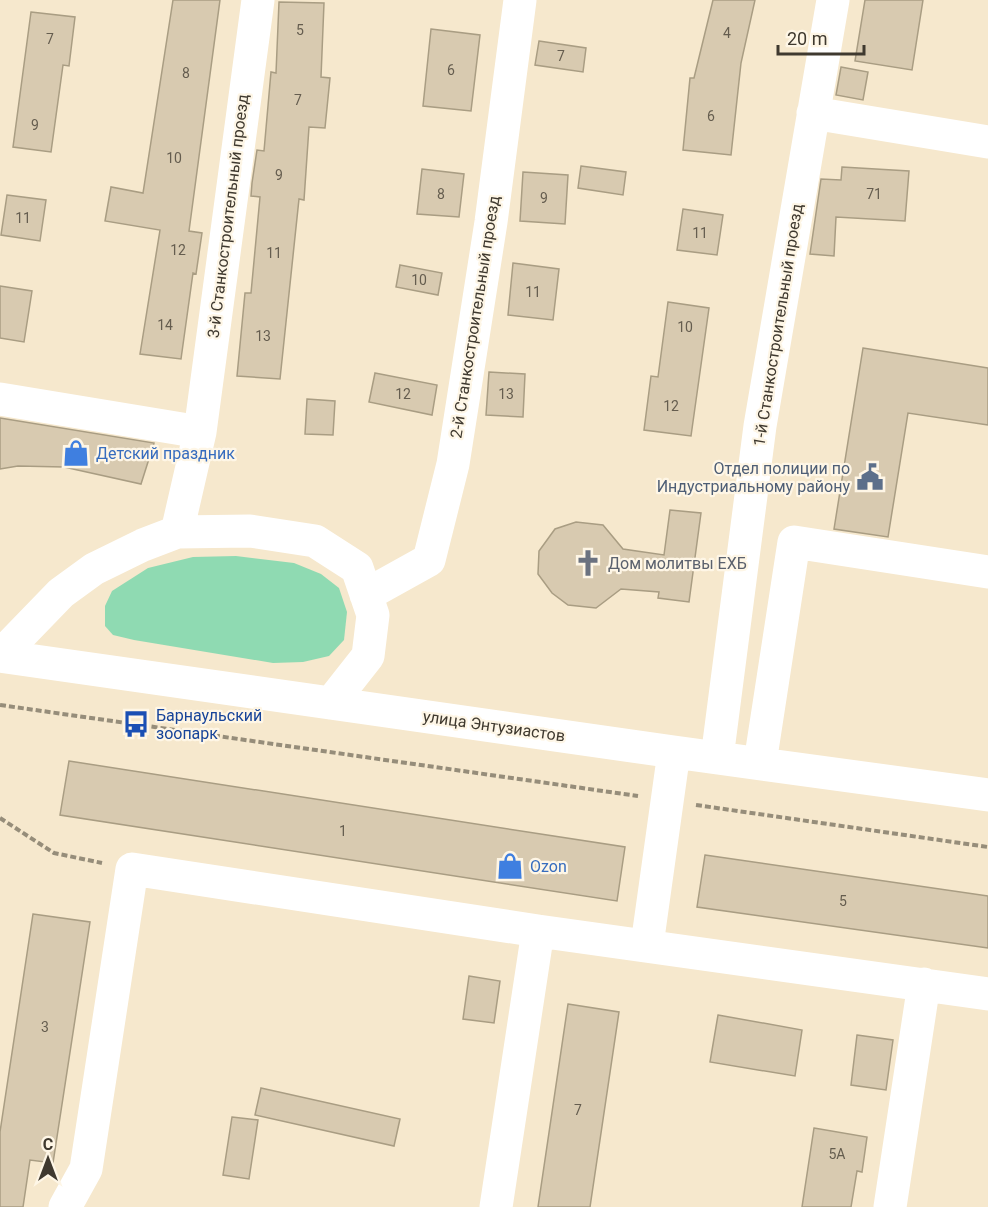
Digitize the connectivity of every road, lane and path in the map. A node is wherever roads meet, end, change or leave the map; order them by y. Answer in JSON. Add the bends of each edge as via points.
{"nodes":[{"id":1,"x":258,"y":0,"type":"edge"},
{"id":2,"x":520,"y":0,"type":"edge"},
{"id":3,"x":833,"y":0,"type":"edge"},
{"id":4,"x":813,"y":113,"type":"junction"},
{"id":5,"x":988,"y":142,"type":"edge"},
{"id":6,"x":0,"y":399,"type":"edge"},
{"id":7,"x":200,"y":432,"type":"junction"},
{"id":8,"x":177,"y":532,"type":"junction"},
{"id":9,"x":988,"y":572,"type":"edge"},
{"id":10,"x":366,"y":595,"type":"junction"},
{"id":11,"x":0,"y":656,"type":"edge"},
{"id":12,"x":331,"y":703,"type":"junction"},
{"id":13,"x":0,"y":705,"type":"edge"},
{"id":14,"x":674,"y":752,"type":"junction"},
{"id":15,"x":717,"y":758,"type":"junction"},
{"id":16,"x":760,"y":764,"type":"junction"},
{"id":17,"x":988,"y":795,"type":"edge"},
{"id":18,"x":668,"y":801,"type":"junction"},
{"id":19,"x":0,"y":818,"type":"edge"},
{"id":20,"x":988,"y":847,"type":"edge"},
{"id":21,"x":132,"y":869,"type":"junction"},
{"id":22,"x":538,"y":931,"type":"junction"},
{"id":23,"x":647,"y":945,"type":"junction"},
{"id":24,"x":924,"y":984,"type":"junction"},
{"id":25,"x":988,"y":994,"type":"edge"},
{"id":26,"x":65,"y":1207,"type":"edge"},
{"id":27,"x":496,"y":1207,"type":"edge"},
{"id":28,"x":890,"y":1207,"type":"edge"}],
"edges":[{"from":1,"to":7,"type":"street","name":"3-й Станкостроительный проезд"},
{"from":2,"to":10,"type":"street","name":"2-й Станкостроительный проезд","via":[[491,222],[456,441],[429,561]]},
{"from":3,"to":4,"type":"street","name":"1-й Станкостроительный проезд"},
{"from":4,"to":5,"type":"street"},
{"from":4,"to":15,"type":"street","name":"1-й Станкостроительный проезд","via":[[760,426]]},
{"from":6,"to":7,"type":"street"},
{"from":7,"to":8,"type":"street","name":"3-й Станкостроительный проезд"},
{"from":8,"to":10,"type":"street","via":[[250,531],[315,542],[357,568]]},
{"from":8,"to":11,"type":"street","via":[[86,575],[61,593]]},
{"from":9,"to":16,"type":"street","via":[[794,542]]},
{"from":10,"to":12,"type":"street","via":[[373,615],[368,656]]},
{"from":11,"to":12,"type":"street","name":"улица Энтузиастов"},
{"from":12,"to":14,"type":"street","name":"улица Энтузиастов"},
{"from":13,"to":18,"type":"path"},
{"from":14,"to":15,"type":"street","name":"улица Энтузиастов"},
{"from":14,"to":18,"type":"street"},
{"from":15,"to":16,"type":"street","name":"улица Энтузиастов"},
{"from":16,"to":17,"type":"street","name":"улица Энтузиастов"},
{"from":18,"to":20,"type":"path"},
{"from":18,"to":23,"type":"street"},
{"from":19,"to":21,"type":"path","via":[[54,853]]},
{"from":21,"to":22,"type":"street"},
{"from":21,"to":26,"type":"street","via":[[86,1169]]},
{"from":22,"to":23,"type":"street"},
{"from":22,"to":27,"type":"street"},
{"from":23,"to":24,"type":"street"},
{"from":24,"to":25,"type":"street"},
{"from":24,"to":28,"type":"street"}]}
